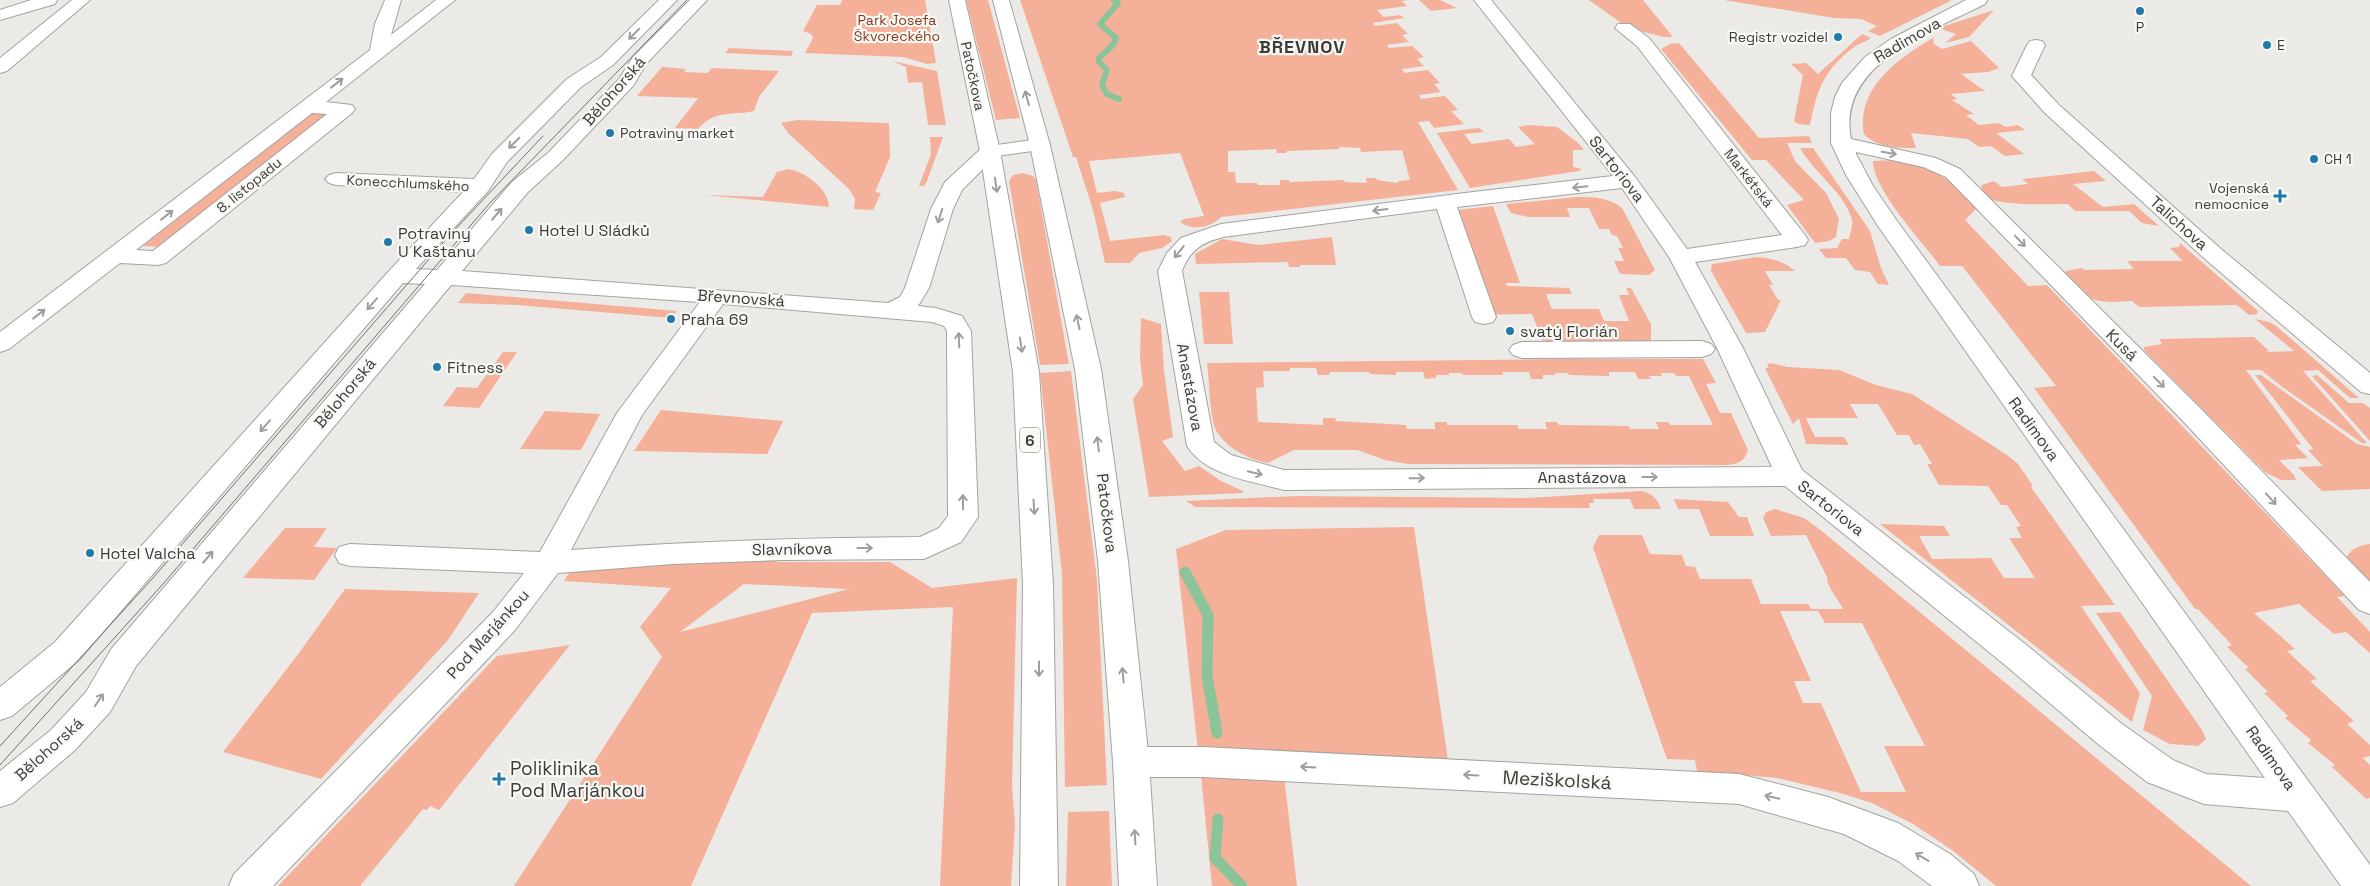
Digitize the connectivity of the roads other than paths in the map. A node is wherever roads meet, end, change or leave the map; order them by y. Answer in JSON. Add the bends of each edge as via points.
{"nodes":[{"id":1,"x":49,"y":0,"type":"edge"},
{"id":2,"x":82,"y":0,"type":"edge"},
{"id":3,"x":393,"y":0,"type":"edge"},
{"id":4,"x":447,"y":0,"type":"edge"},
{"id":5,"x":669,"y":0,"type":"edge"},
{"id":6,"x":699,"y":0,"type":"edge"},
{"id":7,"x":957,"y":0,"type":"edge"},
{"id":8,"x":1000,"y":0,"type":"edge"},
{"id":9,"x":1482,"y":0,"type":"edge"},
{"id":10,"x":1979,"y":0,"type":"edge"},
{"id":11,"x":0,"y":15,"type":"edge"},
{"id":12,"x":1624,"y":28,"type":"dead end"},
{"id":13,"x":2036,"y":45,"type":"dead end"},
{"id":14,"x":379,"y":51,"type":"junction"},
{"id":15,"x":0,"y":67,"type":"edge"},
{"id":16,"x":306,"y":107,"type":"junction"},
{"id":17,"x":1842,"y":143,"type":"junction"},
{"id":18,"x":1040,"y":145,"type":"junction"},
{"id":19,"x":990,"y":151,"type":"junction"},
{"id":20,"x":336,"y":179,"type":"dead end"},
{"id":21,"x":1628,"y":182,"type":"junction"},
{"id":22,"x":480,"y":186,"type":"junction"},
{"id":23,"x":1445,"y":202,"type":"junction"},
{"id":24,"x":114,"y":256,"type":"junction"},
{"id":25,"x":1681,"y":257,"type":"junction"},
{"id":26,"x":397,"y":276,"type":"junction"},
{"id":27,"x":443,"y":277,"type":"junction"},
{"id":28,"x":716,"y":297,"type":"junction"},
{"id":29,"x":892,"y":311,"type":"junction"},
{"id":30,"x":1484,"y":317,"type":"dead end"},
{"id":31,"x":0,"y":344,"type":"edge"},
{"id":32,"x":1702,"y":349,"type":"dead end"},
{"id":33,"x":1522,"y":350,"type":"dead end"},
{"id":34,"x":2370,"y":386,"type":"edge"},
{"id":35,"x":1791,"y":476,"type":"junction"},
{"id":36,"x":350,"y":555,"type":"dead end"},
{"id":37,"x":549,"y":563,"type":"junction"},
{"id":38,"x":2370,"y":602,"type":"edge"},
{"id":39,"x":0,"y":706,"type":"edge"},
{"id":40,"x":1131,"y":762,"type":"junction"},
{"id":41,"x":0,"y":792,"type":"edge"},
{"id":42,"x":2297,"y":796,"type":"junction"},
{"id":43,"x":248,"y":886,"type":"edge"},
{"id":44,"x":1039,"y":886,"type":"edge"},
{"id":45,"x":1138,"y":886,"type":"edge"},
{"id":46,"x":1960,"y":886,"type":"edge"},
{"id":47,"x":2364,"y":886,"type":"edge"}],
"edges":[{"from":1,"to":11,"type":"street"},
{"from":2,"to":15,"type":"street"},
{"from":3,"to":14,"type":"street"},
{"from":4,"to":14,"type":"street","name":"8. listopadu"},
{"from":5,"to":22,"type":"street","name":"Bělohorská","one_way":true,"via":[[607,61],[570,86],[499,158]]},
{"from":27,"to":6,"type":"street","name":"Bělohorská","one_way":true,"via":[[520,187],[555,157]]},
{"from":7,"to":19,"type":"street","name":"Patočkova","number":"6"},
{"from":18,"to":8,"type":"street","name":"Patočkova","one_way":true},
{"from":9,"to":21,"type":"street","name":"Sartoriova"},
{"from":10,"to":17,"type":"street","name":"Radimova","via":[[1895,44],[1858,72],[1847,89],[1841,108],[1839,127]]},
{"from":12,"to":25,"type":"street","name":"Markétská","via":[[1643,42],[1797,240]]},
{"from":13,"to":34,"type":"street","name":"Talichova","via":[[2021,76],[2052,109],[2242,280]]},
{"from":16,"to":14,"type":"street","name":"8. listopadu","one_way":true},
{"from":24,"to":16,"type":"street","name":"8. listopadu","one_way":true},
{"from":16,"to":24,"type":"street","name":"8. listopadu","via":[[345,109],[158,258]]},
{"from":17,"to":38,"type":"street","name":"Kusá","one_way":true,"via":[[1929,162],[1952,173],[2191,414]]},
{"from":17,"to":42,"type":"street","name":"Radimova","via":[[1867,193],[1889,226]]},
{"from":18,"to":19,"type":"street"},
{"from":40,"to":18,"type":"street","name":"Patočkova","one_way":true,"via":[[1113,561],[1088,369]]},
{"from":19,"to":29,"type":"street","one_way":true,"via":[[953,187],[942,209],[917,288],[909,302]]},
{"from":19,"to":44,"type":"street","name":"Patočkova","number":"6","one_way":true,"via":[[1026,372],[1038,584]]},
{"from":20,"to":22,"type":"street","name":"Konecchlumského"},
{"from":21,"to":23,"type":"street","name":"Anastázova","one_way":true},
{"from":21,"to":25,"type":"street","name":"Sartoriova"},
{"from":22,"to":26,"type":"street","name":"Bělohorská"},
{"from":23,"to":30,"type":"street"},
{"from":23,"to":35,"type":"street","name":"Anastázova","one_way":true,"via":[[1221,231],[1194,239],[1176,252],[1170,271],[1201,446],[1221,462],[1284,480]]},
{"from":31,"to":24,"type":"street","name":"8. listopadu","one_way":true},
{"from":25,"to":35,"type":"street","name":"Sartoriova","via":[[1730,348]]},
{"from":26,"to":27,"type":"street","name":"Břevnovská"},
{"from":26,"to":39,"type":"street","name":"Bělohorská","one_way":true,"via":[[68,651]]},
{"from":27,"to":28,"type":"street","name":"Břevnovská"},
{"from":41,"to":27,"type":"street","name":"Bělohorská","one_way":true,"via":[[64,740],[98,702],[124,657]]},
{"from":28,"to":29,"type":"street","name":"Břevnovská"},
{"from":28,"to":37,"type":"street","name":"Pod Marjánkou","via":[[630,413]]},
{"from":37,"to":29,"type":"street","name":"Slavníkova","one_way":true,"via":[[673,553],[924,548],[950,535],[963,517],[959,331],[953,321],[936,315]]},
{"from":32,"to":33,"type":"street"},
{"from":35,"to":42,"type":"street","name":"Sartoriova","via":[[2160,771],[2204,789]]},
{"from":36,"to":37,"type":"street","name":"Slavníkova"},
{"from":37,"to":43,"type":"street","name":"Pod Marjánkou","via":[[504,621]]},
{"from":45,"to":40,"type":"street","name":"Patočkova","one_way":true},
{"from":46,"to":40,"type":"street","name":"Meziškolská","one_way":true,"via":[[1944,870],[1877,830],[1806,805],[1739,789],[1203,762]]},
{"from":42,"to":47,"type":"street","name":"Radimova"}]}
